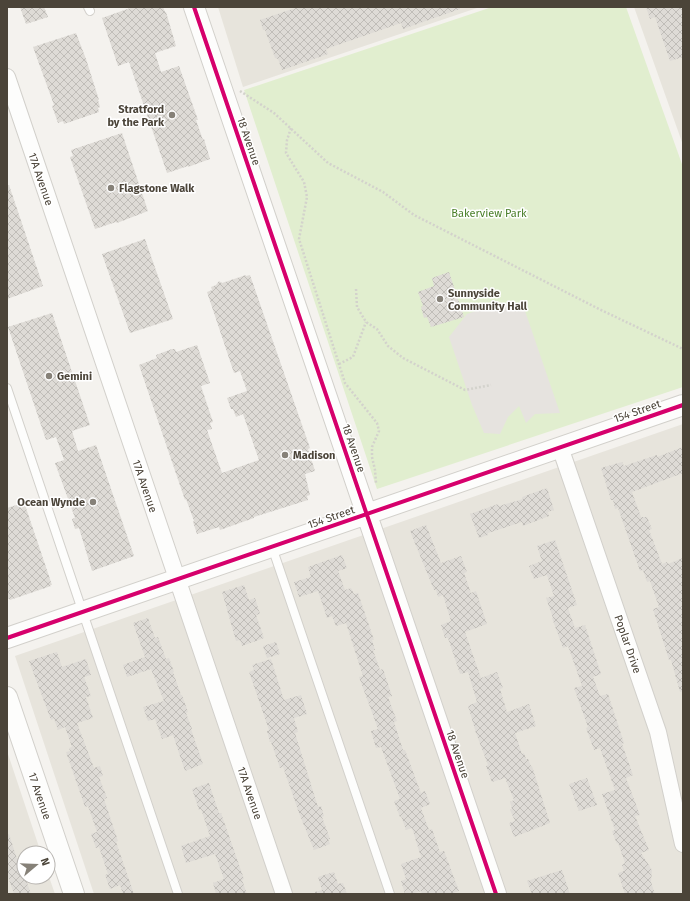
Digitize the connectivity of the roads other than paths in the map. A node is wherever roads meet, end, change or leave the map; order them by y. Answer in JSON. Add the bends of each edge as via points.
{"nodes":[{"id":1,"x":194,"y":7,"type":"edge"},
{"id":2,"x":7,"y":78,"type":"edge"},
{"id":3,"x":7,"y":388,"type":"edge"},
{"id":4,"x":683,"y":405,"type":"edge"},
{"id":5,"x":560,"y":447,"type":"junction"},
{"id":6,"x":367,"y":514,"type":"junction"},
{"id":7,"x":272,"y":547,"type":"junction"},
{"id":8,"x":177,"y":580,"type":"junction"},
{"id":9,"x":84,"y":612,"type":"junction"},
{"id":10,"x":7,"y":638,"type":"edge"},
{"id":11,"x":7,"y":697,"type":"edge"},
{"id":12,"x":683,"y":844,"type":"edge"},
{"id":13,"x":74,"y":894,"type":"edge"},
{"id":14,"x":178,"y":894,"type":"edge"},
{"id":15,"x":284,"y":894,"type":"edge"},
{"id":16,"x":390,"y":894,"type":"edge"},
{"id":17,"x":496,"y":894,"type":"edge"}],
"edges":[{"from":1,"to":6,"type":"street","name":"18 Avenue"},
{"from":2,"to":8,"type":"street","name":"17A Avenue"},
{"from":3,"to":9,"type":"lane"},
{"from":4,"to":5,"type":"street","name":"154 Street"},
{"from":5,"to":6,"type":"street","name":"154 Street"},
{"from":5,"to":12,"type":"street","name":"Poplar Drive","via":[[658,732]]},
{"from":6,"to":7,"type":"street","name":"154 Street"},
{"from":6,"to":17,"type":"street","name":"18 Avenue"},
{"from":7,"to":8,"type":"street","name":"154 Street"},
{"from":7,"to":16,"type":"lane"},
{"from":8,"to":9,"type":"street","name":"154 Street"},
{"from":8,"to":15,"type":"street","name":"17A Avenue"},
{"from":9,"to":10,"type":"street","name":"154 Street"},
{"from":9,"to":14,"type":"lane"},
{"from":11,"to":13,"type":"street","name":"17 Avenue"}]}
